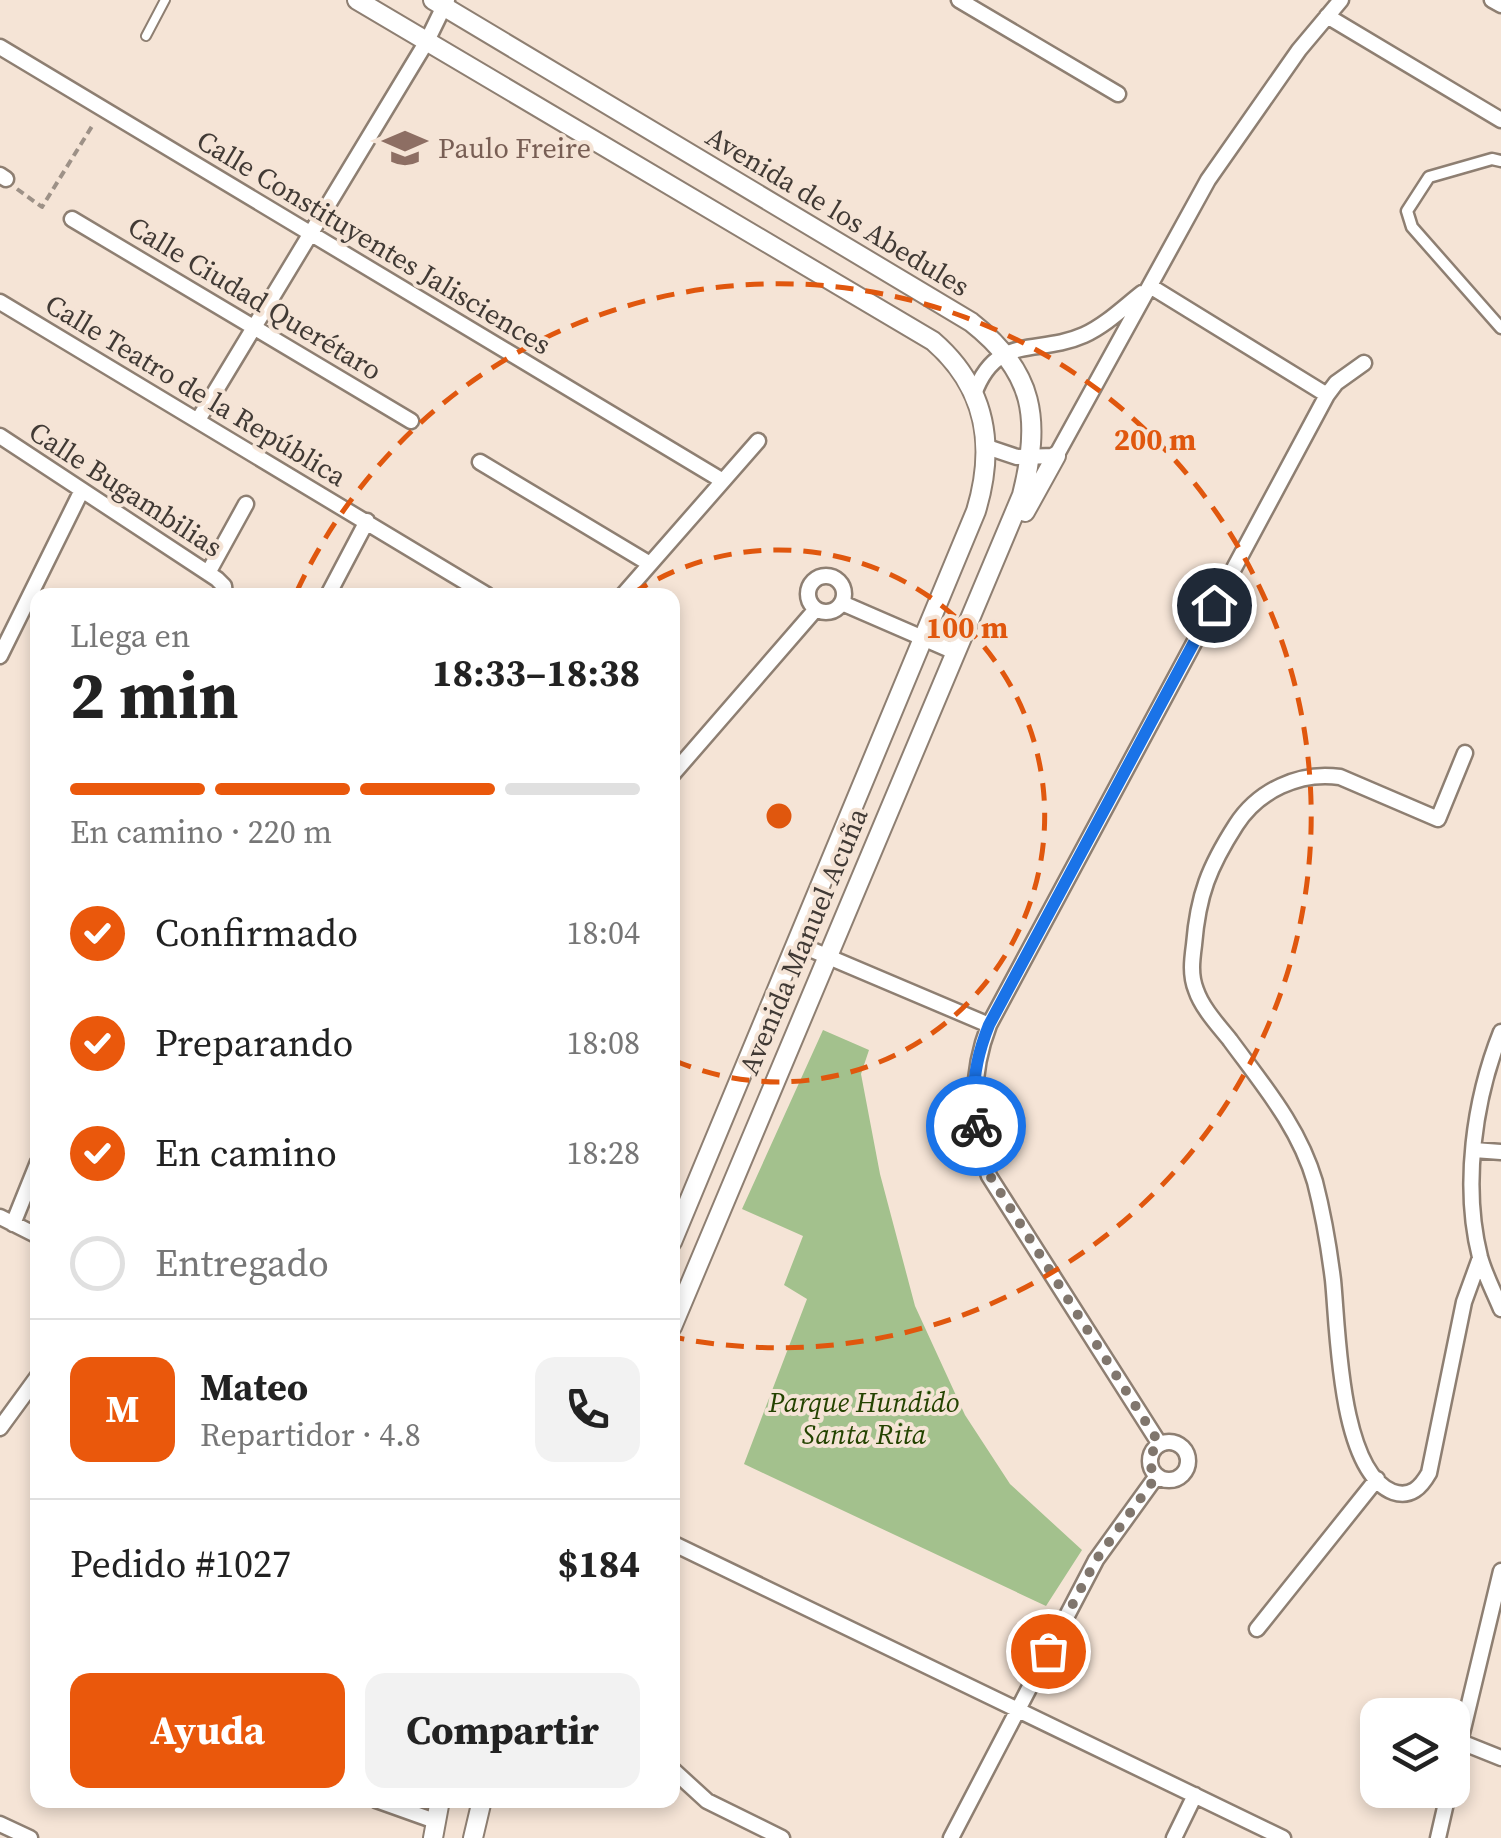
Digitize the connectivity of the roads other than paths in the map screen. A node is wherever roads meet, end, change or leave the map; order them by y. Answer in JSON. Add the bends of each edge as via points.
{"nodes":[{"id":1,"x":165,"y":0,"type":"edge"},
{"id":2,"x":358,"y":0,"type":"edge"},
{"id":3,"x":959,"y":0,"type":"edge"},
{"id":4,"x":1341,"y":0,"type":"edge"},
{"id":5,"x":1492,"y":0,"type":"edge"},
{"id":6,"x":441,"y":2,"type":"edge"},
{"id":7,"x":1501,"y":5,"type":"edge"},
{"id":8,"x":1328,"y":16,"type":"junction"},
{"id":9,"x":146,"y":36,"type":"dead end"},
{"id":10,"x":426,"y":41,"type":"junction"},
{"id":11,"x":0,"y":47,"type":"edge"},
{"id":12,"x":1118,"y":94,"type":"dead end"},
{"id":13,"x":1501,"y":120,"type":"edge"},
{"id":14,"x":1501,"y":160,"type":"edge"},
{"id":15,"x":72,"y":218,"type":"dead end"},
{"id":16,"x":311,"y":233,"type":"junction"},
{"id":17,"x":1150,"y":286,"type":"junction"},
{"id":18,"x":0,"y":302,"type":"edge"},
{"id":19,"x":254,"y":327,"type":"junction"},
{"id":20,"x":1501,"y":328,"type":"edge"},
{"id":21,"x":1004,"y":354,"type":"junction"},
{"id":22,"x":1364,"y":362,"type":"dead end"},
{"id":23,"x":974,"y":394,"type":"junction"},
{"id":24,"x":1327,"y":395,"type":"junction"},
{"id":25,"x":198,"y":420,"type":"junction"},
{"id":26,"x":411,"y":421,"type":"dead end"},
{"id":27,"x":0,"y":436,"type":"edge"},
{"id":28,"x":758,"y":441,"type":"dead end"},
{"id":29,"x":987,"y":447,"type":"junction"},
{"id":30,"x":1056,"y":456,"type":"junction"},
{"id":31,"x":1032,"y":458,"type":"junction"},
{"id":32,"x":480,"y":462,"type":"dead end"},
{"id":33,"x":723,"y":481,"type":"junction"},
{"id":34,"x":82,"y":490,"type":"junction"},
{"id":35,"x":246,"y":504,"type":"dead end"},
{"id":36,"x":366,"y":522,"type":"junction"},
{"id":37,"x":650,"y":564,"type":"junction"},
{"id":38,"x":208,"y":573,"type":"junction"},
{"id":39,"x":988,"y":578,"type":"junction"},
{"id":40,"x":34,"y":588,"type":"edge"},
{"id":41,"x":221,"y":588,"type":"edge"},
{"id":42,"x":332,"y":588,"type":"edge"},
{"id":43,"x":475,"y":588,"type":"edge"},
{"id":44,"x":628,"y":588,"type":"edge"},
{"id":45,"x":30,"y":595,"type":"edge"},
{"id":46,"x":842,"y":603,"type":"junction"},
{"id":47,"x":816,"y":609,"type":"junction"},
{"id":48,"x":924,"y":638,"type":"junction"},
{"id":49,"x":955,"y":652,"type":"junction"},
{"id":50,"x":0,"y":656,"type":"edge"},
{"id":51,"x":1465,"y":752,"type":"dead end"},
{"id":52,"x":680,"y":766,"type":"edge"},
{"id":53,"x":798,"y":944,"type":"junction"},
{"id":54,"x":826,"y":956,"type":"junction"},
{"id":55,"x":989,"y":1025,"type":"junction"},
{"id":56,"x":1501,"y":1032,"type":"edge"},
{"id":57,"x":1474,"y":1150,"type":"junction"},
{"id":58,"x":1501,"y":1152,"type":"edge"},
{"id":59,"x":30,"y":1177,"type":"edge"},
{"id":60,"x":6,"y":1221,"type":"edge"},
{"id":61,"x":680,"y":1223,"type":"edge"},
{"id":62,"x":30,"y":1232,"type":"edge"},
{"id":63,"x":1480,"y":1258,"type":"junction"},
{"id":64,"x":680,"y":1308,"type":"edge"},
{"id":65,"x":1501,"y":1308,"type":"edge"},
{"id":66,"x":30,"y":1387,"type":"edge"},
{"id":67,"x":0,"y":1428,"type":"edge"},
{"id":68,"x":1159,"y":1443,"type":"junction"},
{"id":69,"x":1156,"y":1477,"type":"junction"},
{"id":70,"x":1377,"y":1480,"type":"junction"},
{"id":71,"x":680,"y":1548,"type":"edge"},
{"id":72,"x":1501,"y":1571,"type":"edge"},
{"id":73,"x":1257,"y":1629,"type":"dead end"},
{"id":74,"x":1470,"y":1700,"type":"edge"},
{"id":75,"x":1017,"y":1710,"type":"junction"},
{"id":76,"x":1470,"y":1746,"type":"edge"},
{"id":77,"x":1501,"y":1758,"type":"edge"},
{"id":78,"x":680,"y":1776,"type":"edge"},
{"id":79,"x":1195,"y":1796,"type":"junction"},
{"id":80,"x":391,"y":1808,"type":"edge"},
{"id":81,"x":480,"y":1808,"type":"edge"},
{"id":82,"x":1445,"y":1808,"type":"edge"},
{"id":83,"x":0,"y":1824,"type":"edge"},
{"id":84,"x":434,"y":1830,"type":"edge"},
{"id":85,"x":30,"y":1838,"type":"edge"},
{"id":86,"x":473,"y":1838,"type":"edge"},
{"id":87,"x":782,"y":1838,"type":"edge"},
{"id":88,"x":951,"y":1838,"type":"edge"},
{"id":89,"x":1174,"y":1838,"type":"edge"},
{"id":90,"x":1283,"y":1838,"type":"edge"},
{"id":91,"x":1438,"y":1838,"type":"edge"}],
"edges":[{"from":1,"to":9,"type":"lane"},
{"from":2,"to":10,"type":"street"},
{"from":3,"to":12,"type":"street"},
{"from":4,"to":8,"type":"street"},
{"from":5,"to":7,"type":"street"},
{"from":6,"to":10,"type":"street"},
{"from":6,"to":21,"type":"street","name":"Avenida de los Abedules","via":[[971,322]]},
{"from":8,"to":13,"type":"street"},
{"from":8,"to":17,"type":"street","via":[[1217,166]]},
{"from":10,"to":16,"type":"street"},
{"from":10,"to":23,"type":"street","via":[[933,340],[956,360]]},
{"from":11,"to":16,"type":"street","name":"Calle Constituyentes Jalisciences"},
{"from":14,"to":20,"type":"street","via":[[1434,174],[1407,211],[1412,227]]},
{"from":15,"to":19,"type":"street","name":"Calle Ciudad Querétaro"},
{"from":16,"to":19,"type":"street"},
{"from":16,"to":33,"type":"street","name":"Calle Constituyentes Jalisciences"},
{"from":17,"to":21,"type":"street","via":[[1085,335]]},
{"from":17,"to":24,"type":"street"},
{"from":17,"to":30,"type":"street"},
{"from":18,"to":25,"type":"street","name":"Calle Teatro de la República"},
{"from":19,"to":25,"type":"street"},
{"from":19,"to":26,"type":"street","name":"Calle Ciudad Querétaro"},
{"from":21,"to":23,"type":"street","via":[[981,375]]},
{"from":21,"to":31,"type":"street","name":"Avenida de los Abedules","via":[[1028,401]]},
{"from":22,"to":24,"type":"street"},
{"from":23,"to":29,"type":"street","name":"Avenida Manuel Acuña"},
{"from":24,"to":55,"type":"street"},
{"from":25,"to":36,"type":"street","name":"Calle Teatro de la República"},
{"from":27,"to":34,"type":"street","name":"Calle Bugambilias"},
{"from":28,"to":33,"type":"street"},
{"from":29,"to":31,"type":"street"},
{"from":29,"to":48,"type":"street","name":"Avenida Manuel Acuña","via":[[976,511]]},
{"from":30,"to":31,"type":"street"},
{"from":30,"to":39,"type":"street"},
{"from":31,"to":39,"type":"street","name":"Avenida de los Abedules"},
{"from":32,"to":37,"type":"street"},
{"from":33,"to":37,"type":"street"},
{"from":34,"to":38,"type":"street","name":"Calle Bugambilias"},
{"from":34,"to":40,"type":"street"},
{"from":35,"to":38,"type":"street"},
{"from":36,"to":42,"type":"street"},
{"from":36,"to":43,"type":"street","name":"Calle Teatro de la República"},
{"from":37,"to":44,"type":"street"},
{"from":38,"to":41,"type":"street","name":"Calle Bugambilias"},
{"from":39,"to":49,"type":"street","name":"Avenida Manuel Acuña"},
{"from":45,"to":50,"type":"street"},
{"from":46,"to":47,"type":"street","via":[[830,612]]},
{"from":46,"to":47,"type":"street","via":[[842,585],[827,576],[811,584]]},
{"from":46,"to":48,"type":"street"},
{"from":47,"to":52,"type":"street"},
{"from":48,"to":49,"type":"street"},
{"from":48,"to":53,"type":"street","name":"Avenida Manuel Acuña"},
{"from":49,"to":54,"type":"street","name":"Avenida Manuel Acuña"},
{"from":51,"to":70,"type":"street","via":[[1438,819],[1328,775],[1269,792],[1238,822],[1209,870],[1197,906],[1196,990],[1308,1158],[1332,1277],[1343,1398]]},
{"from":53,"to":54,"type":"street"},
{"from":53,"to":61,"type":"street","name":"Avenida Manuel Acuña"},
{"from":54,"to":55,"type":"street"},
{"from":54,"to":64,"type":"street","name":"Avenida Manuel Acuña"},
{"from":55,"to":68,"type":"street","via":[[973,1109],[990,1176]]},
{"from":56,"to":57,"type":"street"},
{"from":57,"to":58,"type":"street"},
{"from":57,"to":63,"type":"street"},
{"from":59,"to":60,"type":"street"},
{"from":60,"to":62,"type":"street"},
{"from":63,"to":65,"type":"street"},
{"from":63,"to":70,"type":"street","via":[[1464,1302],[1429,1473],[1408,1493]]},
{"from":66,"to":67,"type":"street"},
{"from":68,"to":69,"type":"street","via":[[1150,1453]]},
{"from":68,"to":69,"type":"street","via":[[1182,1446],[1187,1468],[1180,1478]]},
{"from":69,"to":75,"type":"street","via":[[1096,1560]]},
{"from":70,"to":73,"type":"street"},
{"from":71,"to":75,"type":"street"},
{"from":72,"to":74,"type":"street"},
{"from":75,"to":79,"type":"street"},
{"from":75,"to":88,"type":"street"},
{"from":76,"to":77,"type":"street"},
{"from":78,"to":87,"type":"street","via":[[708,1801]]},
{"from":79,"to":89,"type":"street"},
{"from":79,"to":90,"type":"street"},
{"from":80,"to":84,"type":"street"},
{"from":81,"to":86,"type":"street"},
{"from":82,"to":91,"type":"street"},
{"from":83,"to":85,"type":"street"}]}
